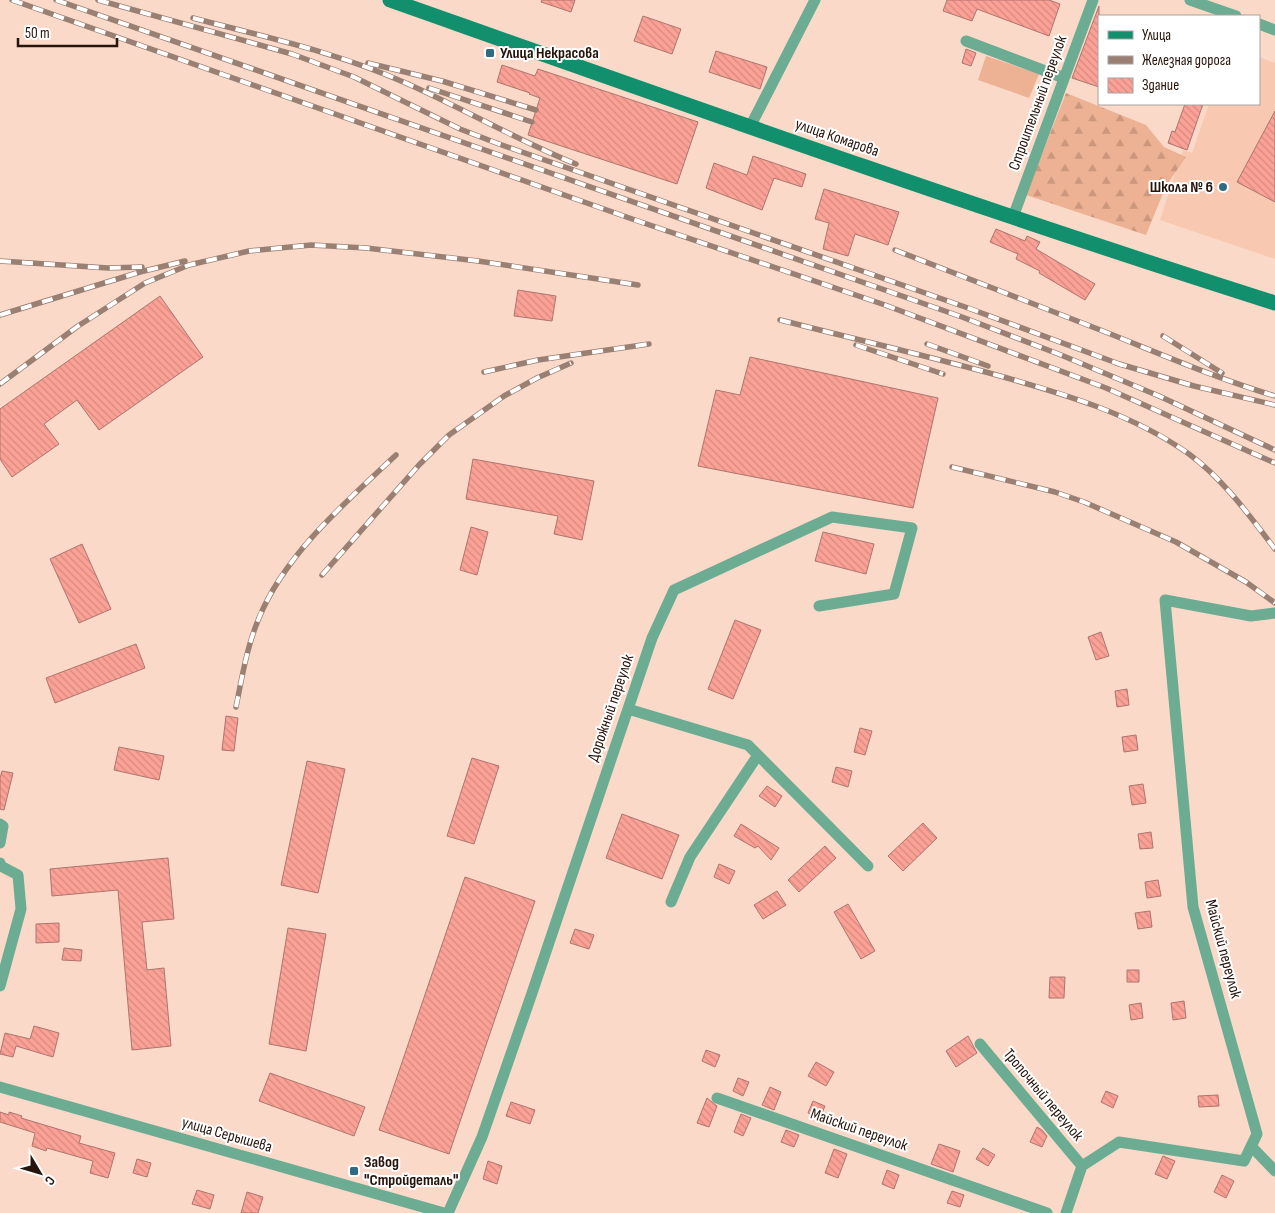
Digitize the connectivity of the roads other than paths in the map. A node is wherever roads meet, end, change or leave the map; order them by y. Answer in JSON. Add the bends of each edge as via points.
{"nodes":[{"id":1,"x":390,"y":0,"type":"edge"},
{"id":2,"x":814,"y":0,"type":"edge"},
{"id":3,"x":1093,"y":0,"type":"edge"},
{"id":4,"x":1190,"y":0,"type":"edge"},
{"id":5,"x":1233,"y":15,"type":"edge"},
{"id":6,"x":1260,"y":24,"type":"edge"},
{"id":7,"x":1275,"y":30,"type":"edge"},
{"id":8,"x":966,"y":41,"type":"dead end"},
{"id":9,"x":1064,"y":78,"type":"junction"},
{"id":10,"x":750,"y":127,"type":"junction"},
{"id":11,"x":1013,"y":216,"type":"junction"},
{"id":12,"x":1275,"y":303,"type":"edge"},
{"id":13,"x":820,"y":606,"type":"dead end"},
{"id":14,"x":1275,"y":613,"type":"edge"},
{"id":15,"x":628,"y":709,"type":"junction"},
{"id":16,"x":758,"y":755,"type":"junction"},
{"id":17,"x":0,"y":824,"type":"edge"},
{"id":18,"x":0,"y":843,"type":"edge"},
{"id":19,"x":0,"y":863,"type":"edge"},
{"id":20,"x":868,"y":866,"type":"dead end"},
{"id":21,"x":671,"y":902,"type":"dead end"},
{"id":22,"x":0,"y":986,"type":"edge"},
{"id":23,"x":980,"y":1044,"type":"dead end"},
{"id":24,"x":0,"y":1087,"type":"edge"},
{"id":25,"x":716,"y":1098,"type":"dead end"},
{"id":26,"x":1251,"y":1146,"type":"junction"},
{"id":27,"x":1082,"y":1166,"type":"junction"},
{"id":28,"x":1275,"y":1171,"type":"edge"},
{"id":29,"x":446,"y":1213,"type":"edge"},
{"id":30,"x":1047,"y":1213,"type":"edge"},
{"id":31,"x":1066,"y":1213,"type":"edge"}],
"edges":[{"from":1,"to":10,"type":"main road","name":"улица Комарова"},
{"from":2,"to":10,"type":"street"},
{"from":3,"to":9,"type":"street","name":"Строительный переулок"},
{"from":4,"to":5,"type":"street"},
{"from":6,"to":7,"type":"street"},
{"from":8,"to":9,"type":"street"},
{"from":9,"to":11,"type":"street","name":"Строительный переулок"},
{"from":10,"to":11,"type":"main road","name":"улица Комарова"},
{"from":11,"to":12,"type":"main road","name":"улица Комарова"},
{"from":13,"to":15,"type":"street","name":"Дорожный переулок","via":[[894,594],[912,528],[832,517],[674,590],[652,638]]},
{"from":14,"to":26,"type":"street","name":"Майский переулок","via":[[1251,616],[1165,600],[1193,907],[1257,1134]]},
{"from":15,"to":16,"type":"street","via":[[748,745]]},
{"from":15,"to":29,"type":"street","name":"Дорожный переулок","via":[[482,1137]]},
{"from":16,"to":20,"type":"street"},
{"from":16,"to":21,"type":"street","via":[[690,857]]},
{"from":17,"to":18,"type":"street","via":[[3,826]]},
{"from":19,"to":22,"type":"street","via":[[18,875],[21,909]]},
{"from":23,"to":27,"type":"street","name":"Тропочный переулок"},
{"from":24,"to":29,"type":"street","name":"улица Серышева"},
{"from":25,"to":30,"type":"street","name":"Майский переулок"},
{"from":26,"to":27,"type":"street","via":[[1244,1161],[1120,1142]]},
{"from":26,"to":28,"type":"street"},
{"from":27,"to":31,"type":"street"}]}
